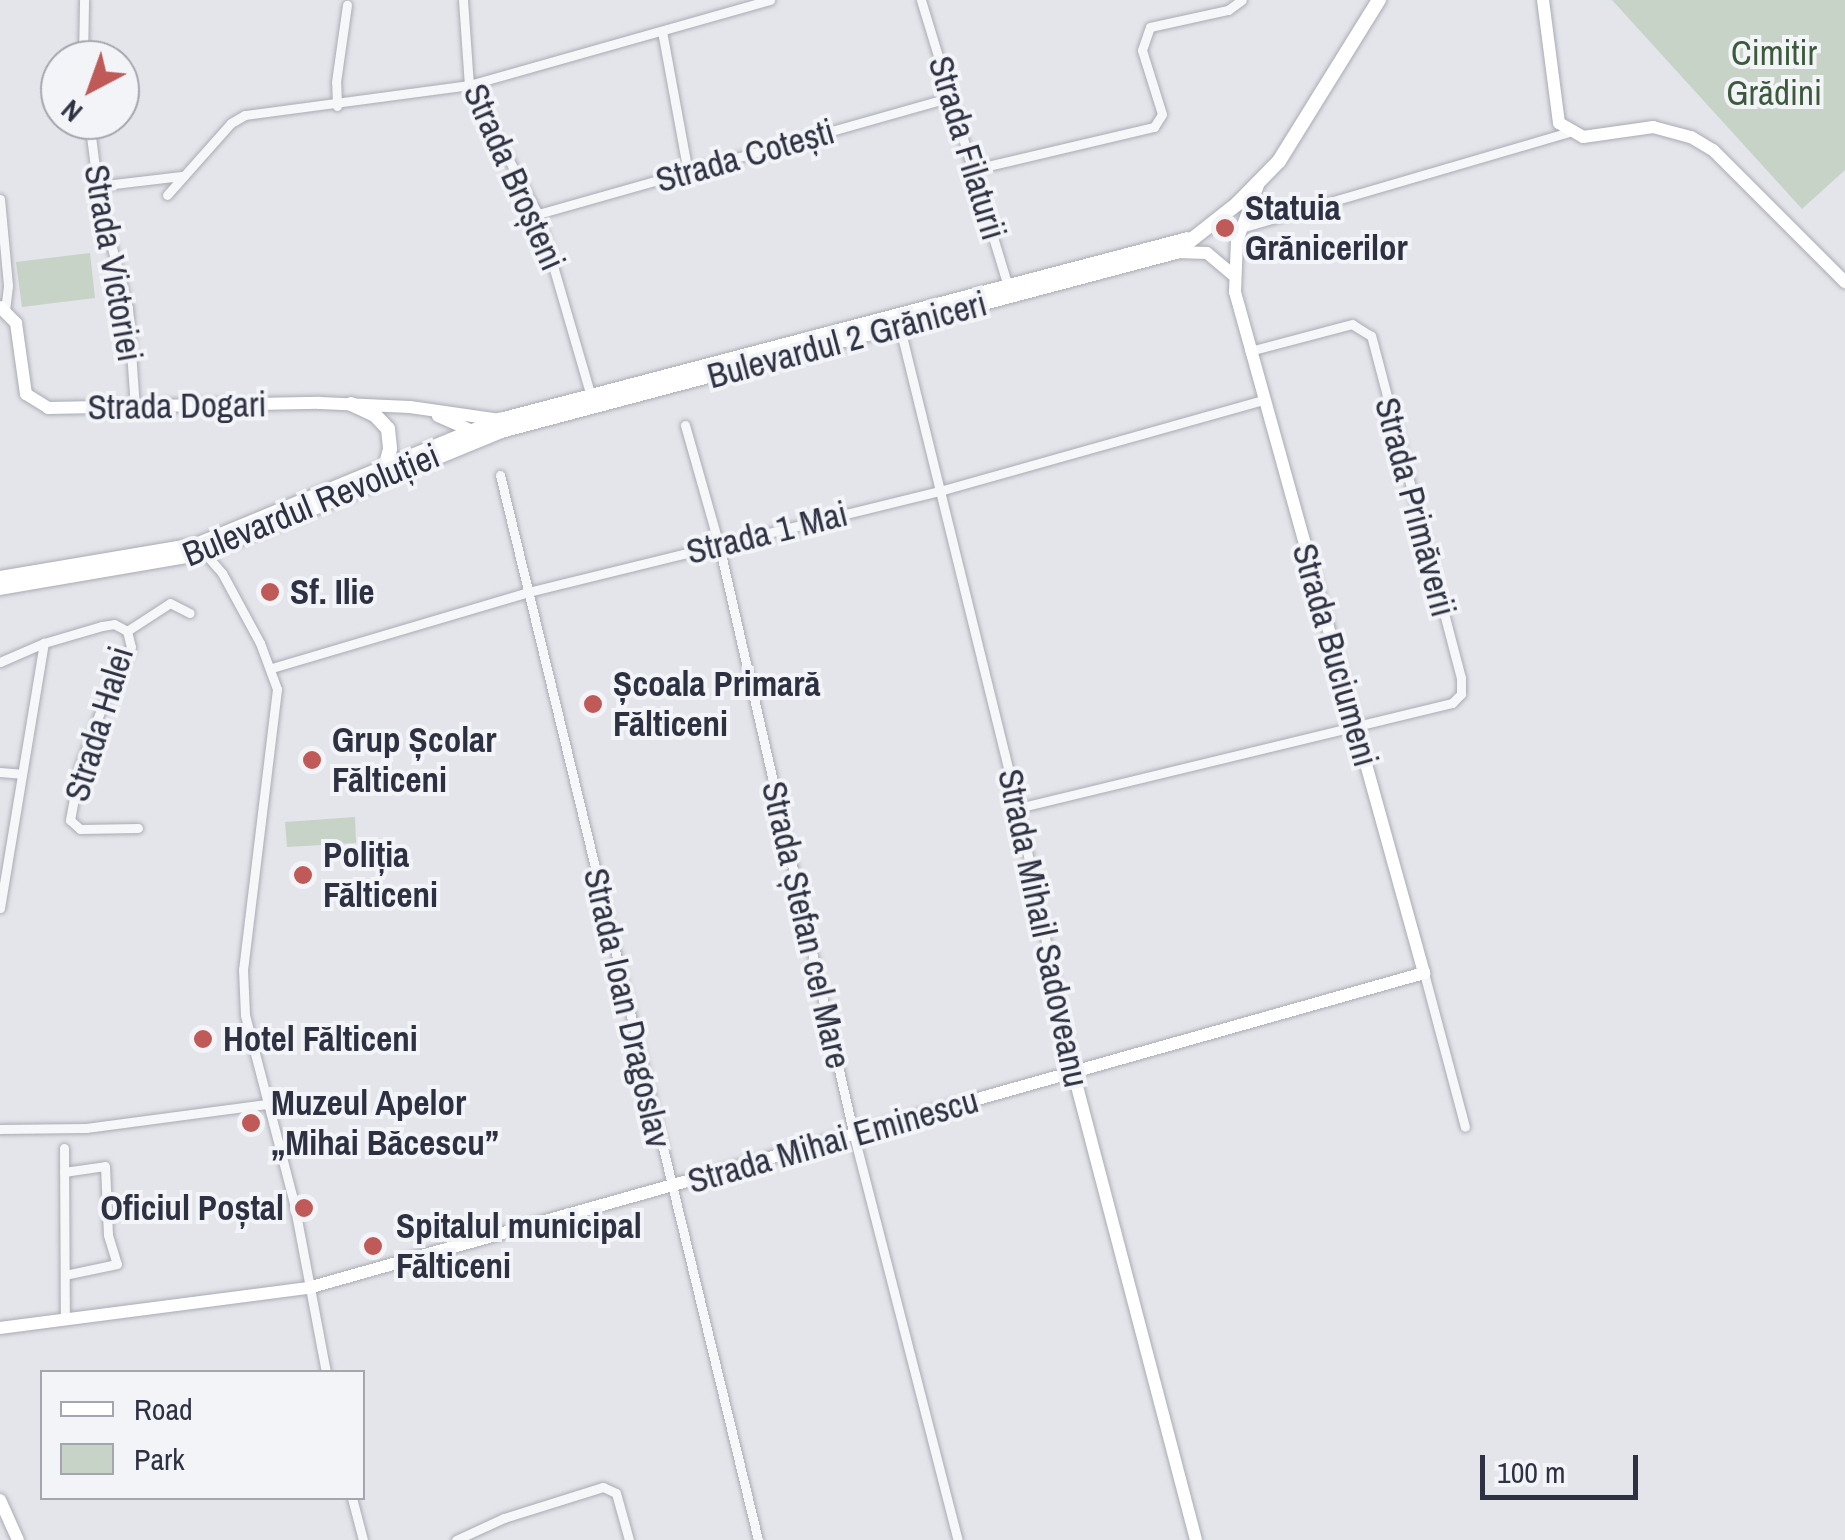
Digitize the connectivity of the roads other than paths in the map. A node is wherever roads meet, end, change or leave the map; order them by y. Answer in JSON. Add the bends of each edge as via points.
{"nodes":[{"id":1,"x":84,"y":0,"type":"edge"},
{"id":2,"x":463,"y":0,"type":"edge"},
{"id":3,"x":770,"y":0,"type":"edge"},
{"id":4,"x":921,"y":0,"type":"edge"},
{"id":5,"x":1378,"y":0,"type":"edge"},
{"id":6,"x":1543,"y":0,"type":"edge"},
{"id":7,"x":1239,"y":4,"type":"edge"},
{"id":8,"x":347,"y":5,"type":"dead end"},
{"id":9,"x":662,"y":31,"type":"junction"},
{"id":10,"x":83,"y":40,"type":"edge"},
{"id":11,"x":472,"y":84,"type":"junction"},
{"id":12,"x":951,"y":97,"type":"junction"},
{"id":13,"x":337,"y":106,"type":"junction"},
{"id":14,"x":1570,"y":132,"type":"junction"},
{"id":15,"x":91,"y":140,"type":"edge"},
{"id":16,"x":974,"y":169,"type":"junction"},
{"id":17,"x":688,"y":172,"type":"junction"},
{"id":18,"x":181,"y":176,"type":"junction"},
{"id":19,"x":1259,"y":182,"type":"junction"},
{"id":20,"x":97,"y":186,"type":"junction"},
{"id":21,"x":167,"y":194,"type":"dead end"},
{"id":22,"x":0,"y":199,"type":"edge"},
{"id":23,"x":538,"y":214,"type":"junction"},
{"id":24,"x":1242,"y":228,"type":"junction"},
{"id":25,"x":1188,"y":239,"type":"junction"},
{"id":26,"x":1176,"y":252,"type":"junction"},
{"id":27,"x":1234,"y":276,"type":"junction"},
{"id":28,"x":1845,"y":282,"type":"edge"},
{"id":29,"x":1010,"y":291,"type":"junction"},
{"id":30,"x":2,"y":309,"type":"edge"},
{"id":31,"x":898,"y":319,"type":"junction"},
{"id":32,"x":1250,"y":351,"type":"junction"},
{"id":33,"x":1263,"y":400,"type":"junction"},
{"id":34,"x":351,"y":404,"type":"junction"},
{"id":35,"x":593,"y":404,"type":"junction"},
{"id":36,"x":136,"y":407,"type":"junction"},
{"id":37,"x":426,"y":410,"type":"junction"},
{"id":38,"x":500,"y":425,"type":"junction"},
{"id":39,"x":685,"y":425,"type":"dead end"},
{"id":40,"x":477,"y":433,"type":"junction"},
{"id":41,"x":386,"y":464,"type":"junction"},
{"id":42,"x":500,"y":475,"type":"dead end"},
{"id":43,"x":943,"y":490,"type":"junction"},
{"id":44,"x":720,"y":545,"type":"junction"},
{"id":45,"x":200,"y":549,"type":"junction"},
{"id":46,"x":0,"y":578,"type":"edge"},
{"id":47,"x":0,"y":588,"type":"edge"},
{"id":48,"x":528,"y":592,"type":"junction"},
{"id":49,"x":190,"y":613,"type":"dead end"},
{"id":50,"x":127,"y":631,"type":"junction"},
{"id":51,"x":44,"y":642,"type":"junction"},
{"id":52,"x":0,"y":662,"type":"edge"},
{"id":53,"x":272,"y":668,"type":"junction"},
{"id":54,"x":1355,"y":723,"type":"junction"},
{"id":55,"x":0,"y":772,"type":"edge"},
{"id":56,"x":22,"y":774,"type":"junction"},
{"id":57,"x":1018,"y":808,"type":"junction"},
{"id":58,"x":138,"y":828,"type":"dead end"},
{"id":59,"x":0,"y":908,"type":"edge"},
{"id":60,"x":1424,"y":973,"type":"junction"},
{"id":61,"x":1072,"y":1071,"type":"junction"},
{"id":62,"x":266,"y":1104,"type":"junction"},
{"id":63,"x":1465,"y":1127,"type":"dead end"},
{"id":64,"x":0,"y":1129,"type":"edge"},
{"id":65,"x":854,"y":1136,"type":"junction"},
{"id":66,"x":64,"y":1148,"type":"dead end"},
{"id":67,"x":64,"y":1172,"type":"junction"},
{"id":68,"x":669,"y":1188,"type":"junction"},
{"id":69,"x":65,"y":1274,"type":"junction"},
{"id":70,"x":308,"y":1288,"type":"junction"},
{"id":71,"x":65,"y":1320,"type":"junction"},
{"id":72,"x":0,"y":1328,"type":"edge"},
{"id":73,"x":326,"y":1370,"type":"edge"},
{"id":74,"x":0,"y":1500,"type":"edge"},
{"id":75,"x":353,"y":1500,"type":"edge"},
{"id":76,"x":472,"y":1536,"type":"edge"},
{"id":77,"x":18,"y":1540,"type":"edge"},
{"id":78,"x":363,"y":1540,"type":"edge"},
{"id":79,"x":456,"y":1540,"type":"edge"},
{"id":80,"x":629,"y":1540,"type":"edge"},
{"id":81,"x":758,"y":1540,"type":"edge"},
{"id":82,"x":958,"y":1540,"type":"edge"},
{"id":83,"x":1196,"y":1540,"type":"edge"}],
"edges":[{"from":1,"to":10,"type":"street"},
{"from":2,"to":11,"type":"street","name":"Strada Broșteni"},
{"from":3,"to":9,"type":"street"},
{"from":4,"to":12,"type":"street","name":"Strada Filaturii"},
{"from":5,"to":19,"type":"main road","name":"Bulevardul 2 Grăniceri","via":[[1306,123]]},
{"from":6,"to":14,"type":"street","via":[[1554,109]]},
{"from":7,"to":16,"type":"street","via":[[1150,27],[1142,50],[1162,114],[1154,128]]},
{"from":8,"to":13,"type":"street"},
{"from":9,"to":11,"type":"street"},
{"from":9,"to":17,"type":"street"},
{"from":11,"to":13,"type":"street"},
{"from":11,"to":23,"type":"street","name":"Strada Broșteni"},
{"from":12,"to":16,"type":"street","name":"Strada Filaturii"},
{"from":12,"to":17,"type":"street","name":"Strada Cotești"},
{"from":13,"to":18,"type":"street","via":[[244,116]]},
{"from":14,"to":24,"type":"street"},
{"from":14,"to":28,"type":"street","via":[[1582,137],[1652,127],[1690,137],[1713,150]]},
{"from":15,"to":20,"type":"street","name":"Strada Victoriei"},
{"from":16,"to":29,"type":"street","name":"Strada Filaturii"},
{"from":17,"to":23,"type":"street","name":"Strada Cotești"},
{"from":18,"to":20,"type":"street"},
{"from":18,"to":21,"type":"street"},
{"from":19,"to":24,"type":"street","name":"Strada Buciumeni"},
{"from":19,"to":25,"type":"main road","name":"Bulevardul 2 Grăniceri"},
{"from":20,"to":36,"type":"street","name":"Strada Victoriei","via":[[128,308]]},
{"from":22,"to":30,"type":"street","via":[[8,286]]},
{"from":23,"to":35,"type":"street","name":"Strada Broșteni"},
{"from":24,"to":27,"type":"street","name":"Strada Buciumeni"},
{"from":25,"to":26,"type":"main road","name":"Bulevardul 2 Grăniceri"},
{"from":25,"to":29,"type":"main road","name":"Bulevardul 2 Grăniceri"},
{"from":26,"to":27,"type":"street","via":[[1207,253]]},
{"from":26,"to":29,"type":"main road","name":"Bulevardul 2 Grăniceri"},
{"from":27,"to":32,"type":"street","name":"Strada Buciumeni"},
{"from":29,"to":31,"type":"main road","name":"Bulevardul 2 Grăniceri"},
{"from":30,"to":36,"type":"street","name":"Strada Dogari","via":[[16,323],[26,394],[36,405]]},
{"from":31,"to":35,"type":"main road","name":"Bulevardul 2 Grăniceri"},
{"from":31,"to":43,"type":"street","name":"Strada Mihail Sadoveanu"},
{"from":32,"to":33,"type":"street","name":"Strada Buciumeni"},
{"from":32,"to":54,"type":"street","name":"Strada Primăverii","via":[[1352,324],[1373,343],[1463,687],[1452,703]]},
{"from":33,"to":43,"type":"street","name":"Strada 1 Mai"},
{"from":33,"to":54,"type":"street","name":"Strada Buciumeni"},
{"from":34,"to":36,"type":"street","name":"Strada Dogari"},
{"from":34,"to":37,"type":"street","name":"Strada Dogari"},
{"from":34,"to":41,"type":"main road","via":[[388,429]]},
{"from":35,"to":38,"type":"main road","name":"Bulevardul 2 Grăniceri"},
{"from":37,"to":38,"type":"street","name":"Strada Dogari"},
{"from":37,"to":40,"type":"street","name":"Strada Dogari"},
{"from":38,"to":40,"type":"main road","name":"Bulevardul Revoluției"},
{"from":39,"to":44,"type":"street","name":"Strada Ștefan cel Mare"},
{"from":40,"to":41,"type":"main road","name":"Bulevardul Revoluției"},
{"from":40,"to":45,"type":"main road","name":"Bulevardul Revoluției"},
{"from":41,"to":45,"type":"main road","name":"Bulevardul Revoluției"},
{"from":42,"to":48,"type":"street","name":"Strada Ioan Dragoslav"},
{"from":43,"to":44,"type":"street","name":"Strada 1 Mai"},
{"from":43,"to":57,"type":"street","name":"Strada Mihail Sadoveanu"},
{"from":44,"to":48,"type":"street","name":"Strada 1 Mai"},
{"from":44,"to":65,"type":"street","name":"Strada Ștefan cel Mare"},
{"from":45,"to":46,"type":"main road","name":"Bulevardul Revoluției"},
{"from":45,"to":47,"type":"main road","name":"Bulevardul Revoluției"},
{"from":45,"to":53,"type":"street","via":[[222,573]]},
{"from":48,"to":53,"type":"street","name":"Strada 1 Mai"},
{"from":48,"to":68,"type":"street","name":"Strada Ioan Dragoslav"},
{"from":49,"to":50,"type":"street","via":[[170,603]]},
{"from":50,"to":51,"type":"street","name":"Strada Halei","via":[[114,624]]},
{"from":50,"to":58,"type":"street","name":"Strada Halei","via":[[131,647],[80,766],[70,820],[80,829]]},
{"from":51,"to":52,"type":"street","name":"Strada Halei"},
{"from":51,"to":56,"type":"street"},
{"from":53,"to":62,"type":"street","via":[[276,719],[243,969],[245,1015]]},
{"from":54,"to":57,"type":"street"},
{"from":54,"to":60,"type":"street","name":"Strada Buciumeni"},
{"from":55,"to":56,"type":"street"},
{"from":56,"to":59,"type":"street"},
{"from":57,"to":61,"type":"street","name":"Strada Mihail Sadoveanu"},
{"from":60,"to":61,"type":"street","name":"Strada Mihai Eminescu"},
{"from":60,"to":63,"type":"street","name":"Strada Buciumeni"},
{"from":61,"to":65,"type":"street","name":"Strada Mihai Eminescu"},
{"from":61,"to":83,"type":"street","name":"Strada Mihail Sadoveanu"},
{"from":62,"to":64,"type":"street","via":[[86,1128]]},
{"from":62,"to":70,"type":"street","via":[[294,1203]]},
{"from":65,"to":68,"type":"street","name":"Strada Mihai Eminescu"},
{"from":65,"to":82,"type":"street","name":"Strada Ștefan cel Mare"},
{"from":66,"to":67,"type":"street"},
{"from":67,"to":69,"type":"street"},
{"from":67,"to":69,"type":"street","via":[[105,1166],[108,1235],[118,1264]]},
{"from":68,"to":70,"type":"street","name":"Strada Mihai Eminescu"},
{"from":68,"to":81,"type":"street","name":"Strada Ioan Dragoslav"},
{"from":69,"to":71,"type":"street"},
{"from":70,"to":71,"type":"street","name":"Strada Mihai Eminescu"},
{"from":70,"to":73,"type":"street"},
{"from":71,"to":72,"type":"street","name":"Strada Mihai Eminescu"},
{"from":74,"to":77,"type":"street"},
{"from":75,"to":78,"type":"street"},
{"from":76,"to":79,"type":"street"},
{"from":76,"to":80,"type":"street","via":[[603,1487],[616,1493]]}]}
